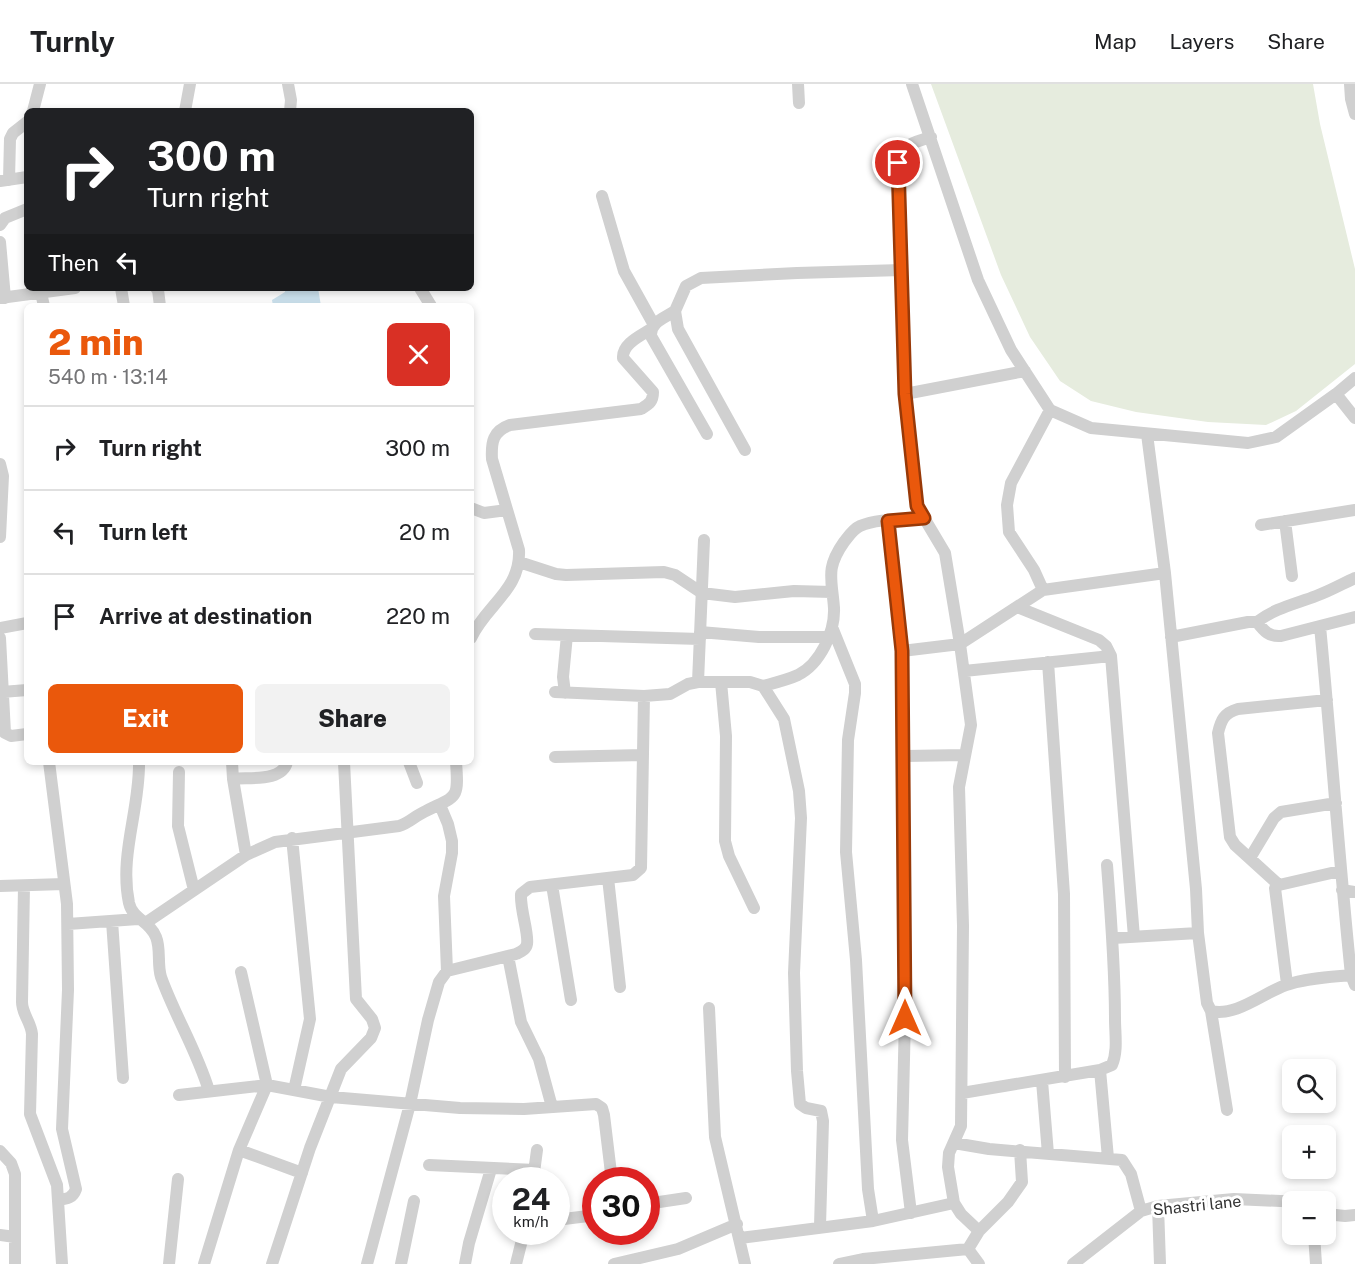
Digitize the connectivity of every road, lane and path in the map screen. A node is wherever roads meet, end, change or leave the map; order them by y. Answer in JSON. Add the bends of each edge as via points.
{"nodes":[{"id":1,"x":40,"y":84,"type":"edge"},
{"id":2,"x":190,"y":84,"type":"edge"},
{"id":3,"x":288,"y":84,"type":"edge"},
{"id":4,"x":798,"y":84,"type":"edge"},
{"id":5,"x":912,"y":84,"type":"edge"},
{"id":6,"x":1350,"y":84,"type":"edge"},
{"id":7,"x":1353,"y":99,"type":"edge"},
{"id":8,"x":799,"y":103,"type":"dead end"},
{"id":9,"x":34,"y":108,"type":"edge"},
{"id":10,"x":186,"y":108,"type":"edge"},
{"id":11,"x":290,"y":108,"type":"edge"},
{"id":12,"x":1355,"y":114,"type":"edge"},
{"id":13,"x":24,"y":124,"type":"edge"},
{"id":14,"x":931,"y":137,"type":"junction"},
{"id":15,"x":24,"y":177,"type":"edge"},
{"id":16,"x":4,"y":180,"type":"edge"},
{"id":17,"x":602,"y":196,"type":"dead end"},
{"id":18,"x":24,"y":210,"type":"edge"},
{"id":19,"x":0,"y":225,"type":"edge"},
{"id":20,"x":0,"y":242,"type":"edge"},
{"id":21,"x":902,"y":270,"type":"junction"},
{"id":22,"x":55,"y":291,"type":"edge"},
{"id":23,"x":41,"y":293,"type":"junction"},
{"id":24,"x":2,"y":298,"type":"edge"},
{"id":25,"x":43,"y":303,"type":"edge"},
{"id":26,"x":675,"y":311,"type":"junction"},
{"id":27,"x":652,"y":327,"type":"junction"},
{"id":28,"x":1025,"y":371,"type":"junction"},
{"id":29,"x":1355,"y":378,"type":"edge"},
{"id":30,"x":905,"y":394,"type":"junction"},
{"id":31,"x":1336,"y":394,"type":"junction"},
{"id":32,"x":1050,"y":410,"type":"junction"},
{"id":33,"x":1355,"y":418,"type":"edge"},
{"id":34,"x":707,"y":434,"type":"dead end"},
{"id":35,"x":1147,"y":434,"type":"junction"},
{"id":36,"x":745,"y":450,"type":"dead end"},
{"id":37,"x":0,"y":464,"type":"edge"},
{"id":38,"x":474,"y":509,"type":"edge"},
{"id":39,"x":507,"y":510,"type":"junction"},
{"id":40,"x":1355,"y":510,"type":"edge"},
{"id":41,"x":924,"y":518,"type":"junction"},
{"id":42,"x":888,"y":521,"type":"junction"},
{"id":43,"x":1286,"y":521,"type":"junction"},
{"id":44,"x":1262,"y":525,"type":"dead end"},
{"id":45,"x":0,"y":537,"type":"edge"},
{"id":46,"x":704,"y":540,"type":"dead end"},
{"id":47,"x":519,"y":562,"type":"junction"},
{"id":48,"x":1165,"y":573,"type":"junction"},
{"id":49,"x":1292,"y":576,"type":"dead end"},
{"id":50,"x":1355,"y":578,"type":"edge"},
{"id":51,"x":1043,"y":590,"type":"junction"},
{"id":52,"x":832,"y":592,"type":"junction"},
{"id":53,"x":702,"y":593,"type":"junction"},
{"id":54,"x":1017,"y":607,"type":"junction"},
{"id":55,"x":1355,"y":617,"type":"edge"},
{"id":56,"x":1257,"y":622,"type":"junction"},
{"id":57,"x":24,"y":624,"type":"edge"},
{"id":58,"x":1320,"y":626,"type":"junction"},
{"id":59,"x":0,"y":628,"type":"edge"},
{"id":60,"x":474,"y":632,"type":"edge"},
{"id":61,"x":830,"y":632,"type":"junction"},
{"id":62,"x":535,"y":634,"type":"dead end"},
{"id":63,"x":567,"y":635,"type":"junction"},
{"id":64,"x":700,"y":636,"type":"junction"},
{"id":65,"x":1171,"y":637,"type":"junction"},
{"id":66,"x":0,"y":638,"type":"edge"},
{"id":67,"x":960,"y":644,"type":"junction"},
{"id":68,"x":902,"y":651,"type":"junction"},
{"id":69,"x":1111,"y":656,"type":"junction"},
{"id":70,"x":1048,"y":662,"type":"junction"},
{"id":71,"x":964,"y":671,"type":"junction"},
{"id":72,"x":698,"y":682,"type":"junction"},
{"id":73,"x":722,"y":682,"type":"junction"},
{"id":74,"x":763,"y":687,"type":"junction"},
{"id":75,"x":24,"y":690,"type":"edge"},
{"id":76,"x":2,"y":692,"type":"junction"},
{"id":77,"x":644,"y":696,"type":"junction"},
{"id":78,"x":1327,"y":700,"type":"junction"},
{"id":79,"x":24,"y":734,"type":"edge"},
{"id":80,"x":643,"y":755,"type":"junction"},
{"id":81,"x":965,"y":755,"type":"junction"},
{"id":82,"x":904,"y":756,"type":"junction"},
{"id":83,"x":555,"y":757,"type":"dead end"},
{"id":84,"x":49,"y":765,"type":"edge"},
{"id":85,"x":139,"y":765,"type":"edge"},
{"id":86,"x":232,"y":765,"type":"edge"},
{"id":87,"x":286,"y":765,"type":"edge"},
{"id":88,"x":344,"y":765,"type":"edge"},
{"id":89,"x":409,"y":765,"type":"edge"},
{"id":90,"x":456,"y":765,"type":"edge"},
{"id":91,"x":179,"y":772,"type":"dead end"},
{"id":92,"x":233,"y":779,"type":"junction"},
{"id":93,"x":417,"y":783,"type":"dead end"},
{"id":94,"x":1336,"y":803,"type":"junction"},
{"id":95,"x":440,"y":805,"type":"junction"},
{"id":96,"x":347,"y":832,"type":"junction"},
{"id":97,"x":292,"y":838,"type":"junction"},
{"id":98,"x":246,"y":855,"type":"junction"},
{"id":99,"x":1250,"y":858,"type":"junction"},
{"id":100,"x":1107,"y":865,"type":"dead end"},
{"id":101,"x":1340,"y":872,"type":"junction"},
{"id":102,"x":608,"y":878,"type":"junction"},
{"id":103,"x":64,"y":884,"type":"junction"},
{"id":104,"x":552,"y":885,"type":"junction"},
{"id":105,"x":1279,"y":885,"type":"junction"},
{"id":106,"x":0,"y":886,"type":"edge"},
{"id":107,"x":24,"y":886,"type":"junction"},
{"id":108,"x":194,"y":890,"type":"junction"},
{"id":109,"x":1342,"y":890,"type":"junction"},
{"id":110,"x":1355,"y":892,"type":"edge"},
{"id":111,"x":754,"y":908,"type":"dead end"},
{"id":112,"x":143,"y":920,"type":"junction"},
{"id":113,"x":112,"y":921,"type":"junction"},
{"id":114,"x":68,"y":924,"type":"junction"},
{"id":115,"x":1198,"y":933,"type":"junction"},
{"id":116,"x":1134,"y":937,"type":"junction"},
{"id":117,"x":1113,"y":938,"type":"junction"},
{"id":118,"x":508,"y":956,"type":"junction"},
{"id":119,"x":447,"y":971,"type":"junction"},
{"id":120,"x":241,"y":972,"type":"dead end"},
{"id":121,"x":1353,"y":980,"type":"edge"},
{"id":122,"x":1287,"y":984,"type":"junction"},
{"id":123,"x":620,"y":987,"type":"dead end"},
{"id":124,"x":571,"y":1000,"type":"dead end"},
{"id":125,"x":709,"y":1008,"type":"dead end"},
{"id":126,"x":1211,"y":1011,"type":"junction"},
{"id":127,"x":1100,"y":1070,"type":"junction"},
{"id":128,"x":1065,"y":1077,"type":"junction"},
{"id":129,"x":123,"y":1078,"type":"dead end"},
{"id":130,"x":1042,"y":1081,"type":"junction"},
{"id":131,"x":267,"y":1085,"type":"junction"},
{"id":132,"x":209,"y":1090,"type":"junction"},
{"id":133,"x":294,"y":1090,"type":"junction"},
{"id":134,"x":962,"y":1093,"type":"junction"},
{"id":135,"x":178,"y":1095,"type":"dead end"},
{"id":136,"x":331,"y":1097,"type":"junction"},
{"id":137,"x":410,"y":1104,"type":"junction"},
{"id":138,"x":552,"y":1107,"type":"junction"},
{"id":139,"x":1227,"y":1110,"type":"dead end"},
{"id":140,"x":954,"y":1143,"type":"junction"},
{"id":141,"x":239,"y":1150,"type":"junction"},
{"id":142,"x":537,"y":1150,"type":"dead end"},
{"id":143,"x":1020,"y":1150,"type":"junction"},
{"id":144,"x":0,"y":1151,"type":"edge"},
{"id":145,"x":1048,"y":1154,"type":"junction"},
{"id":146,"x":1108,"y":1158,"type":"junction"},
{"id":147,"x":429,"y":1165,"type":"dead end"},
{"id":148,"x":535,"y":1167,"type":"edge"},
{"id":149,"x":609,"y":1167,"type":"edge"},
{"id":150,"x":492,"y":1169,"type":"joint"},
{"id":151,"x":302,"y":1173,"type":"junction"},
{"id":152,"x":178,"y":1179,"type":"dead end"},
{"id":153,"x":686,"y":1198,"type":"dead end"},
{"id":154,"x":58,"y":1200,"type":"junction"},
{"id":155,"x":414,"y":1201,"type":"dead end"},
{"id":156,"x":1282,"y":1201,"type":"edge"},
{"id":157,"x":660,"y":1202,"type":"edge"},
{"id":158,"x":954,"y":1203,"type":"junction"},
{"id":159,"x":1158,"y":1206,"type":"junction"},
{"id":160,"x":1141,"y":1211,"type":"junction"},
{"id":161,"x":911,"y":1213,"type":"junction"},
{"id":162,"x":1336,"y":1215,"type":"edge"},
{"id":163,"x":1355,"y":1215,"type":"edge"},
{"id":164,"x":873,"y":1221,"type":"junction"},
{"id":165,"x":737,"y":1224,"type":"junction"},
{"id":166,"x":820,"y":1226,"type":"junction"},
{"id":167,"x":979,"y":1232,"type":"junction"},
{"id":168,"x":0,"y":1235,"type":"edge"},
{"id":169,"x":15,"y":1237,"type":"junction"},
{"id":170,"x":740,"y":1238,"type":"junction"},
{"id":171,"x":521,"y":1245,"type":"edge"},
{"id":172,"x":1315,"y":1245,"type":"edge"},
{"id":173,"x":968,"y":1249,"type":"junction"},
{"id":174,"x":649,"y":1261,"type":"edge"},
{"id":175,"x":864,"y":1261,"type":"edge"},
{"id":176,"x":1084,"y":1261,"type":"edge"},
{"id":177,"x":15,"y":1264,"type":"edge"},
{"id":178,"x":62,"y":1264,"type":"edge"},
{"id":179,"x":169,"y":1264,"type":"edge"},
{"id":180,"x":204,"y":1264,"type":"edge"},
{"id":181,"x":272,"y":1264,"type":"edge"},
{"id":182,"x":366,"y":1264,"type":"edge"},
{"id":183,"x":401,"y":1264,"type":"edge"},
{"id":184,"x":465,"y":1264,"type":"edge"},
{"id":185,"x":516,"y":1264,"type":"edge"},
{"id":186,"x":614,"y":1264,"type":"edge"},
{"id":187,"x":746,"y":1264,"type":"edge"},
{"id":188,"x":839,"y":1264,"type":"edge"},
{"id":189,"x":980,"y":1264,"type":"edge"},
{"id":190,"x":1073,"y":1264,"type":"edge"},
{"id":191,"x":1160,"y":1264,"type":"edge"},
{"id":192,"x":1316,"y":1264,"type":"edge"}],
"edges":[{"from":1,"to":9,"type":"street"},
{"from":2,"to":10,"type":"street"},
{"from":3,"to":11,"type":"street"},
{"from":4,"to":8,"type":"street"},
{"from":5,"to":14,"type":"street"},
{"from":6,"to":7,"type":"street"},
{"from":7,"to":12,"type":"street"},
{"from":13,"to":16,"type":"street","via":[[10,139]]},
{"from":14,"to":21,"type":"street","via":[[901,151],[898,163]]},
{"from":14,"to":28,"type":"street","via":[[978,280]]},
{"from":15,"to":16,"type":"street"},
{"from":17,"to":27,"type":"street","via":[[624,271]]},
{"from":18,"to":19,"type":"street","via":[[5,218]]},
{"from":20,"to":24,"type":"street"},
{"from":21,"to":26,"type":"street","via":[[701,278],[686,286]]},
{"from":21,"to":30,"type":"street"},
{"from":22,"to":23,"type":"street"},
{"from":23,"to":24,"type":"street"},
{"from":23,"to":25,"type":"street"},
{"from":26,"to":27,"type":"street"},
{"from":26,"to":36,"type":"street","via":[[678,329]]},
{"from":27,"to":34,"type":"street","via":[[651,336]]},
{"from":27,"to":39,"type":"street","via":[[622,352],[622,358],[653,392],[649,404],[510,425],[494,435],[492,459]]},
{"from":28,"to":30,"type":"street"},
{"from":28,"to":32,"type":"street"},
{"from":29,"to":31,"type":"street"},
{"from":30,"to":41,"type":"street","via":[[917,506]]},
{"from":31,"to":33,"type":"street"},
{"from":31,"to":35,"type":"street","via":[[1276,437],[1263,441]]},
{"from":32,"to":35,"type":"street","via":[[1091,428]]},
{"from":32,"to":51,"type":"street","via":[[1011,483],[1007,505],[1009,532]]},
{"from":35,"to":48,"type":"street"},
{"from":37,"to":45,"type":"street"},
{"from":38,"to":39,"type":"street","via":[[490,513]]},
{"from":39,"to":47,"type":"street"},
{"from":40,"to":43,"type":"street"},
{"from":41,"to":42,"type":"street"},
{"from":41,"to":67,"type":"street","via":[[945,553]]},
{"from":42,"to":52,"type":"street","via":[[857,527],[849,536],[832,562]]},
{"from":42,"to":68,"type":"street"},
{"from":43,"to":44,"type":"street"},
{"from":43,"to":49,"type":"street"},
{"from":46,"to":53,"type":"street"},
{"from":47,"to":53,"type":"street","via":[[566,575],[664,572]]},
{"from":47,"to":60,"type":"street","via":[[512,585],[482,617]]},
{"from":48,"to":51,"type":"street"},
{"from":48,"to":65,"type":"street"},
{"from":50,"to":56,"type":"street","via":[[1286,605]]},
{"from":51,"to":54,"type":"street"},
{"from":52,"to":53,"type":"street","via":[[735,597]]},
{"from":52,"to":61,"type":"street"},
{"from":53,"to":64,"type":"street"},
{"from":54,"to":67,"type":"street"},
{"from":54,"to":69,"type":"street","via":[[1099,640]]},
{"from":55,"to":58,"type":"street"},
{"from":56,"to":58,"type":"street","via":[[1273,636]]},
{"from":56,"to":65,"type":"street"},
{"from":57,"to":59,"type":"street"},
{"from":58,"to":78,"type":"street"},
{"from":61,"to":64,"type":"street"},
{"from":61,"to":74,"type":"street","via":[[810,667],[799,675]]},
{"from":61,"to":164,"type":"street","via":[[855,684],[848,740],[846,852]]},
{"from":62,"to":63,"type":"street"},
{"from":63,"to":64,"type":"street"},
{"from":63,"to":77,"type":"street","via":[[560,692]]},
{"from":64,"to":72,"type":"street"},
{"from":65,"to":115,"type":"street"},
{"from":66,"to":76,"type":"street"},
{"from":67,"to":68,"type":"street"},
{"from":67,"to":71,"type":"street"},
{"from":68,"to":82,"type":"street"},
{"from":69,"to":70,"type":"street"},
{"from":69,"to":116,"type":"street"},
{"from":70,"to":71,"type":"street"},
{"from":70,"to":128,"type":"street","via":[[1064,894]]},
{"from":71,"to":81,"type":"street","via":[[971,725]]},
{"from":72,"to":73,"type":"street"},
{"from":72,"to":77,"type":"street","via":[[670,694]]},
{"from":73,"to":74,"type":"street","via":[[750,682]]},
{"from":73,"to":111,"type":"street","via":[[726,736],[723,830],[729,856]]},
{"from":74,"to":166,"type":"street","via":[[784,719],[799,791],[794,973],[797,1071],[800,1104],[821,1111],[823,1121]]},
{"from":75,"to":76,"type":"street"},
{"from":76,"to":79,"type":"street","via":[[5,733]]},
{"from":77,"to":80,"type":"street"},
{"from":78,"to":94,"type":"street"},
{"from":78,"to":99,"type":"street","via":[[1238,709],[1220,722],[1230,837]]},
{"from":80,"to":83,"type":"street"},
{"from":80,"to":102,"type":"street","via":[[641,868],[633,875]]},
{"from":81,"to":82,"type":"street"},
{"from":81,"to":134,"type":"street","via":[[959,787]]},
{"from":82,"to":161,"type":"street","via":[[902,1140]]},
{"from":84,"to":103,"type":"street"},
{"from":85,"to":112,"type":"street","via":[[126,877],[132,913]]},
{"from":86,"to":92,"type":"street"},
{"from":87,"to":92,"type":"street","via":[[276,776]]},
{"from":88,"to":96,"type":"street"},
{"from":89,"to":93,"type":"street"},
{"from":90,"to":95,"type":"street","via":[[456,793]]},
{"from":91,"to":108,"type":"street","via":[[178,826]]},
{"from":92,"to":98,"type":"street"},
{"from":94,"to":99,"type":"street","via":[[1281,812]]},
{"from":94,"to":101,"type":"street"},
{"from":95,"to":96,"type":"street","via":[[399,826]]},
{"from":95,"to":119,"type":"street","via":[[452,842],[444,896]]},
{"from":96,"to":97,"type":"street"},
{"from":96,"to":136,"type":"street","via":[[356,999],[375,1028],[371,1038],[341,1069]]},
{"from":97,"to":98,"type":"street"},
{"from":97,"to":133,"type":"street","via":[[310,1019]]},
{"from":98,"to":108,"type":"street"},
{"from":99,"to":105,"type":"street"},
{"from":100,"to":117,"type":"street"},
{"from":101,"to":105,"type":"street"},
{"from":101,"to":109,"type":"street"},
{"from":102,"to":104,"type":"street"},
{"from":102,"to":123,"type":"street"},
{"from":103,"to":107,"type":"street"},
{"from":103,"to":114,"type":"street"},
{"from":104,"to":118,"type":"street","via":[[530,887],[521,894],[527,944],[524,951]]},
{"from":104,"to":124,"type":"street"},
{"from":105,"to":122,"type":"street","via":[[1274,895]]},
{"from":106,"to":107,"type":"street"},
{"from":107,"to":154,"type":"street","via":[[22,1009],[32,1034],[30,1114],[53,1170]]},
{"from":108,"to":112,"type":"street"},
{"from":109,"to":110,"type":"street"},
{"from":109,"to":121,"type":"street"},
{"from":112,"to":113,"type":"street"},
{"from":112,"to":132,"type":"street","via":[[156,938],[160,975]]},
{"from":113,"to":114,"type":"street"},
{"from":113,"to":129,"type":"street"},
{"from":114,"to":154,"type":"street","via":[[62,1129],[76,1189],[68,1198]]},
{"from":115,"to":116,"type":"street"},
{"from":115,"to":126,"type":"street","via":[[1203,982]]},
{"from":116,"to":117,"type":"street"},
{"from":117,"to":127,"type":"street","via":[[1115,1057],[1112,1065]]},
{"from":118,"to":119,"type":"street"},
{"from":118,"to":138,"type":"street","via":[[521,1022],[539,1059]]},
{"from":119,"to":137,"type":"street","via":[[439,982],[428,1020]]},
{"from":120,"to":131,"type":"street"},
{"from":121,"to":122,"type":"street"},
{"from":122,"to":126,"type":"street","via":[[1231,1010]]},
{"from":125,"to":165,"type":"street","via":[[715,1137]]},
{"from":126,"to":139,"type":"street"},
{"from":127,"to":128,"type":"street"},
{"from":127,"to":146,"type":"street"},
{"from":128,"to":130,"type":"street"},
{"from":130,"to":134,"type":"street"},
{"from":130,"to":145,"type":"street"},
{"from":131,"to":132,"type":"street"},
{"from":131,"to":133,"type":"street"},
{"from":131,"to":141,"type":"street"},
{"from":132,"to":135,"type":"street"},
{"from":133,"to":136,"type":"street"},
{"from":134,"to":140,"type":"street","via":[[961,1126]]},
{"from":136,"to":137,"type":"street"},
{"from":136,"to":151,"type":"street"},
{"from":137,"to":138,"type":"street","via":[[496,1109]]},
{"from":137,"to":182,"type":"street"},
{"from":138,"to":149,"type":"street","via":[[596,1104],[602,1108]]},
{"from":140,"to":143,"type":"street"},
{"from":140,"to":158,"type":"street","via":[[948,1167]]},
{"from":141,"to":151,"type":"street"},
{"from":141,"to":180,"type":"street"},
{"from":142,"to":148,"type":"street"},
{"from":143,"to":145,"type":"street"},
{"from":143,"to":167,"type":"street","via":[[1022,1182]]},
{"from":144,"to":169,"type":"street","via":[[15,1174]]},
{"from":145,"to":146,"type":"street"},
{"from":146,"to":160,"type":"street","via":[[1122,1160],[1128,1169]]},
{"from":147,"to":150,"type":"street"},
{"from":150,"to":184,"type":"street"},
{"from":151,"to":181,"type":"street"},
{"from":152,"to":179,"type":"street"},
{"from":153,"to":157,"type":"street"},
{"from":154,"to":178,"type":"street"},
{"from":155,"to":183,"type":"street"},
{"from":156,"to":159,"type":"street","name":"Shastri lane","via":[[1233,1199]]},
{"from":158,"to":161,"type":"street"},
{"from":158,"to":167,"type":"street"},
{"from":159,"to":160,"type":"street","name":"Shastri lane"},
{"from":159,"to":191,"type":"street"},
{"from":160,"to":176,"type":"street","name":"Shastri lane"},
{"from":161,"to":164,"type":"street"},
{"from":162,"to":163,"type":"street"},
{"from":164,"to":166,"type":"street"},
{"from":165,"to":170,"type":"street"},
{"from":165,"to":174,"type":"street"},
{"from":166,"to":170,"type":"street"},
{"from":167,"to":173,"type":"street"},
{"from":168,"to":169,"type":"street"},
{"from":169,"to":177,"type":"street"},
{"from":170,"to":187,"type":"street"},
{"from":171,"to":185,"type":"street"},
{"from":172,"to":192,"type":"street"},
{"from":173,"to":175,"type":"street"},
{"from":173,"to":189,"type":"street"},
{"from":174,"to":186,"type":"street"},
{"from":175,"to":188,"type":"street"},
{"from":176,"to":190,"type":"street","name":"Shastri lane"}]}
